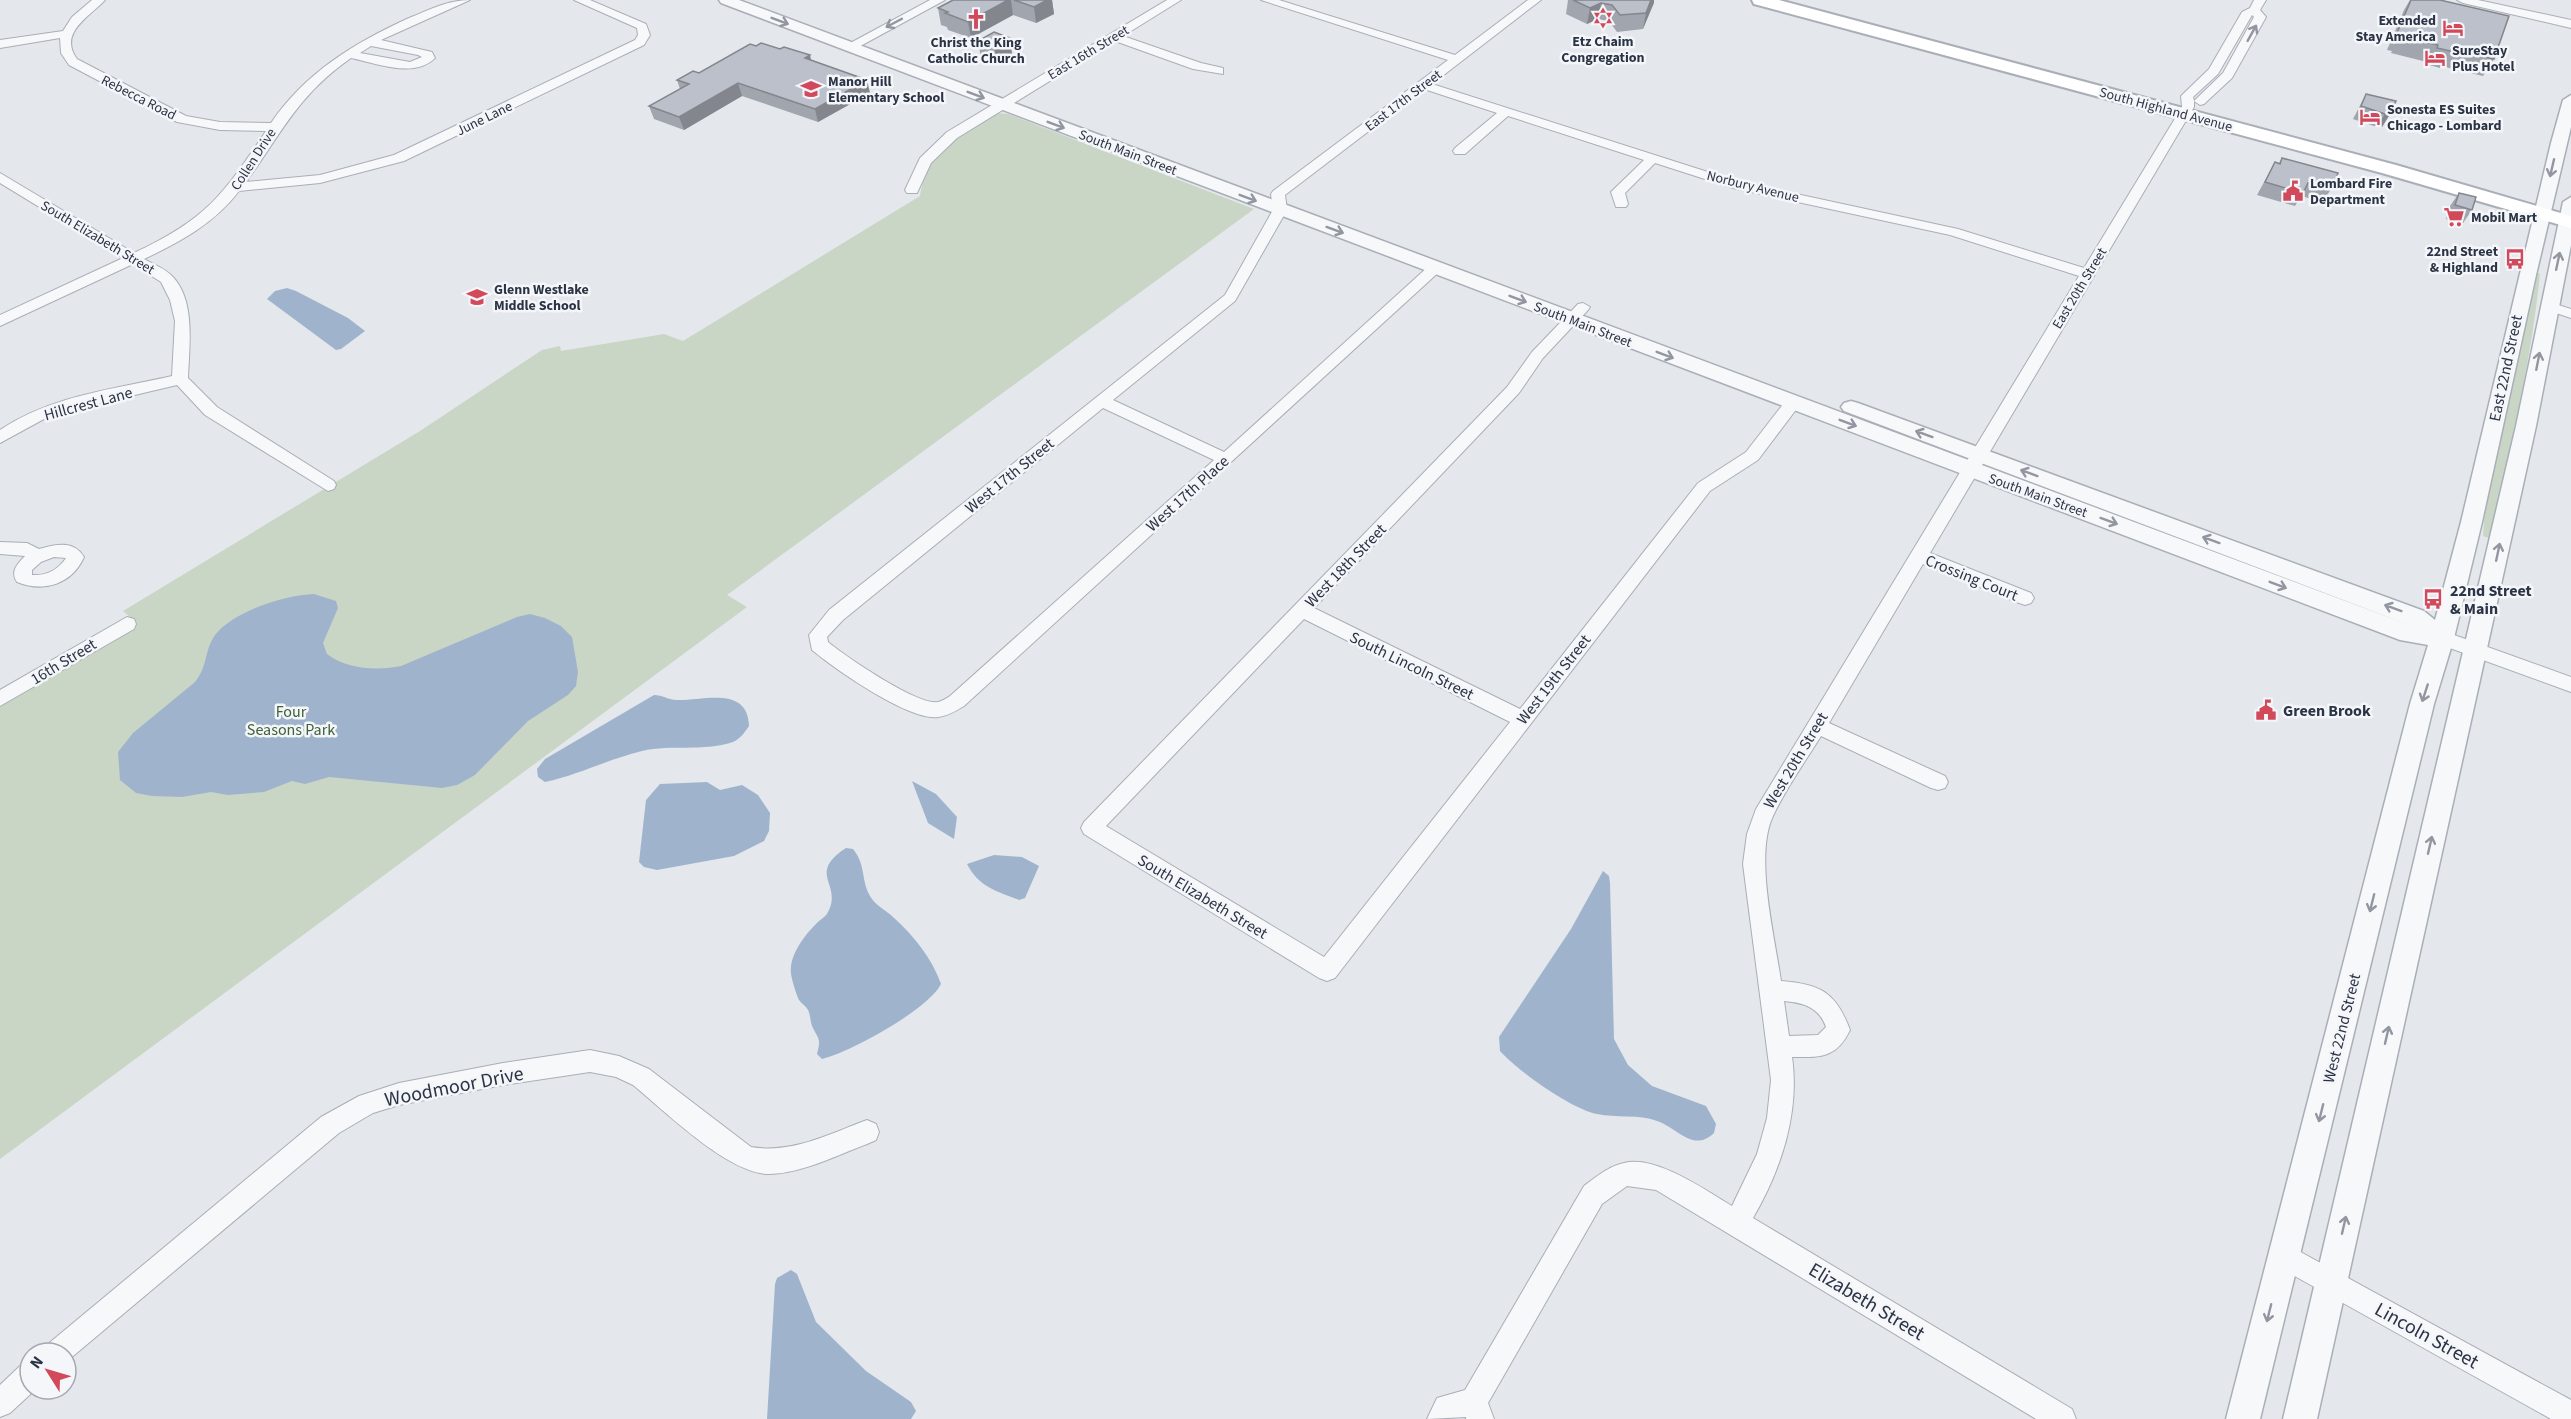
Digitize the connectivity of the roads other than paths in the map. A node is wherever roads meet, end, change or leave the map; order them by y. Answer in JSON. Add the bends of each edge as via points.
{"nodes":[{"id":1,"x":99,"y":0,"type":"edge"},
{"id":2,"x":464,"y":0,"type":"edge"},
{"id":3,"x":579,"y":0,"type":"edge"},
{"id":4,"x":726,"y":0,"type":"edge"},
{"id":5,"x":759,"y":0,"type":"edge"},
{"id":6,"x":939,"y":0,"type":"edge"},
{"id":7,"x":1174,"y":0,"type":"edge"},
{"id":8,"x":1267,"y":0,"type":"edge"},
{"id":9,"x":1535,"y":0,"type":"edge"},
{"id":10,"x":1760,"y":0,"type":"edge"},
{"id":11,"x":1793,"y":0,"type":"edge"},
{"id":12,"x":2463,"y":0,"type":"edge"},
{"id":13,"x":2257,"y":5,"type":"edge"},
{"id":14,"x":2571,"y":24,"type":"edge"},
{"id":15,"x":65,"y":34,"type":"junction"},
{"id":16,"x":1114,"y":37,"type":"junction"},
{"id":17,"x":371,"y":42,"type":"junction"},
{"id":18,"x":856,"y":43,"type":"junction"},
{"id":19,"x":0,"y":44,"type":"edge"},
{"id":20,"x":2226,"y":50,"type":"junction"},
{"id":21,"x":350,"y":54,"type":"junction"},
{"id":22,"x":2240,"y":54,"type":"junction"},
{"id":23,"x":1457,"y":59,"type":"junction"},
{"id":24,"x":1219,"y":71,"type":"dead end"},
{"id":25,"x":2214,"y":71,"type":"junction"},
{"id":26,"x":2229,"y":75,"type":"junction"},
{"id":27,"x":1423,"y":85,"type":"junction"},
{"id":28,"x":1009,"y":100,"type":"junction"},
{"id":29,"x":2571,"y":100,"type":"edge"},
{"id":30,"x":2185,"y":110,"type":"junction"},
{"id":31,"x":1508,"y":111,"type":"junction"},
{"id":32,"x":274,"y":127,"type":"junction"},
{"id":33,"x":1460,"y":151,"type":"dead end"},
{"id":34,"x":1653,"y":158,"type":"junction"},
{"id":35,"x":0,"y":177,"type":"edge"},
{"id":36,"x":237,"y":187,"type":"junction"},
{"id":37,"x":912,"y":190,"type":"dead end"},
{"id":38,"x":1279,"y":202,"type":"junction"},
{"id":39,"x":1621,"y":204,"type":"dead end"},
{"id":40,"x":2543,"y":207,"type":"junction"},
{"id":41,"x":2570,"y":212,"type":"edge"},
{"id":42,"x":134,"y":258,"type":"junction"},
{"id":43,"x":1435,"y":268,"type":"junction"},
{"id":44,"x":2087,"y":274,"type":"junction"},
{"id":45,"x":2548,"y":306,"type":"junction"},
{"id":46,"x":1577,"y":313,"type":"junction"},
{"id":47,"x":2571,"y":314,"type":"edge"},
{"id":48,"x":0,"y":321,"type":"edge"},
{"id":49,"x":180,"y":380,"type":"junction"},
{"id":50,"x":1101,"y":401,"type":"junction"},
{"id":51,"x":1793,"y":403,"type":"junction"},
{"id":52,"x":0,"y":438,"type":"edge"},
{"id":53,"x":1225,"y":459,"type":"junction"},
{"id":54,"x":1975,"y":462,"type":"junction"},
{"id":55,"x":328,"y":485,"type":"dead end"},
{"id":56,"x":0,"y":548,"type":"edge"},
{"id":57,"x":1918,"y":555,"type":"junction"},
{"id":58,"x":37,"y":556,"type":"dead end"},
{"id":59,"x":2025,"y":598,"type":"dead end"},
{"id":60,"x":1302,"y":610,"type":"junction"},
{"id":61,"x":127,"y":624,"type":"dead end"},
{"id":62,"x":2443,"y":638,"type":"junction"},
{"id":63,"x":2476,"y":650,"type":"junction"},
{"id":64,"x":2571,"y":685,"type":"edge"},
{"id":65,"x":0,"y":699,"type":"edge"},
{"id":66,"x":935,"y":710,"type":"joint"},
{"id":67,"x":1522,"y":719,"type":"junction"},
{"id":68,"x":1815,"y":725,"type":"junction"},
{"id":69,"x":1938,"y":782,"type":"dead end"},
{"id":70,"x":1100,"y":819,"type":"joint"},
{"id":71,"x":1328,"y":971,"type":"joint"},
{"id":72,"x":1771,"y":990,"type":"junction"},
{"id":73,"x":1778,"y":1047,"type":"junction"},
{"id":74,"x":867,"y":1132,"type":"dead end"},
{"id":75,"x":1736,"y":1222,"type":"junction"},
{"id":76,"x":2284,"y":1256,"type":"junction"},
{"id":77,"x":2331,"y":1282,"type":"junction"},
{"id":78,"x":71,"y":1341,"type":"edge"},
{"id":79,"x":18,"y":1386,"type":"edge"},
{"id":80,"x":0,"y":1402,"type":"edge"},
{"id":81,"x":1477,"y":1410,"type":"edge"},
{"id":82,"x":2570,"y":1416,"type":"edge"},
{"id":83,"x":1441,"y":1419,"type":"edge"},
{"id":84,"x":2062,"y":1419,"type":"edge"},
{"id":85,"x":2243,"y":1419,"type":"edge"},
{"id":86,"x":2300,"y":1419,"type":"edge"}],
"edges":[{"from":1,"to":15,"type":"street"},
{"from":2,"to":17,"type":"street","name":"Collen Drive","via":[[403,24]]},
{"from":3,"to":36,"type":"street","name":"June Lane","via":[[642,26],[644,35],[640,42],[399,158],[320,179]]},
{"from":4,"to":18,"type":"street","name":"South Main Street","one_way":true},
{"from":5,"to":18,"type":"street","name":"South Main Street"},
{"from":6,"to":18,"type":"street","one_way":true},
{"from":7,"to":16,"type":"street","name":"East 16th Street"},
{"from":8,"to":23,"type":"street"},
{"from":9,"to":23,"type":"street","name":"East 17th Street"},
{"from":10,"to":30,"type":"main road","name":"South Highland Avenue"},
{"from":11,"to":30,"type":"main road","name":"South Highland Avenue"},
{"from":12,"to":14,"type":"street"},
{"from":13,"to":20,"type":"street","via":[[2246,14]]},
{"from":22,"to":13,"type":"street","one_way":true,"via":[[2260,17]]},
{"from":15,"to":19,"type":"street"},
{"from":15,"to":32,"type":"street","name":"Rebecca Road","via":[[64,48],[73,62],[173,116],[206,125]]},
{"from":16,"to":24,"type":"street"},
{"from":16,"to":28,"type":"street","name":"East 16th Street"},
{"from":17,"to":21,"type":"street","name":"Collen Drive"},
{"from":17,"to":21,"type":"street","via":[[421,52],[429,58],[411,66]]},
{"from":18,"to":28,"type":"street","name":"South Main Street"},
{"from":20,"to":22,"type":"street"},
{"from":20,"to":25,"type":"street"},
{"from":21,"to":32,"type":"street","name":"Collen Drive","via":[[303,90]]},
{"from":22,"to":26,"type":"street"},
{"from":23,"to":27,"type":"street","name":"East 17th Street"},
{"from":25,"to":26,"type":"street"},
{"from":25,"to":30,"type":"street","name":"East 20th Street","via":[[2187,96]]},
{"from":26,"to":30,"type":"street"},
{"from":27,"to":31,"type":"street","name":"Norbury Avenue"},
{"from":27,"to":38,"type":"street","name":"East 17th Street"},
{"from":28,"to":37,"type":"street","via":[[937,147],[925,160]]},
{"from":28,"to":38,"type":"street","name":"South Main Street"},
{"from":29,"to":40,"type":"street","name":"East 22nd Street","one_way":true},
{"from":30,"to":40,"type":"main road","name":"South Highland Avenue","via":[[2389,169]]},
{"from":30,"to":44,"type":"street","name":"East 20th Street"},
{"from":31,"to":33,"type":"street"},
{"from":31,"to":34,"type":"street","name":"Norbury Avenue"},
{"from":32,"to":36,"type":"street","name":"Collen Drive"},
{"from":34,"to":39,"type":"street","via":[[1618,192]]},
{"from":34,"to":44,"type":"street","name":"Norbury Avenue","via":[[1733,184],[1953,232]]},
{"from":35,"to":42,"type":"street","name":"South Elizabeth Street"},
{"from":36,"to":42,"type":"street","name":"Collen Drive","via":[[206,218]]},
{"from":38,"to":43,"type":"street","name":"South Main Street","one_way":true},
{"from":38,"to":46,"type":"street","name":"South Main Street"},
{"from":38,"to":50,"type":"street","name":"West 17th Street","via":[[1230,298]]},
{"from":40,"to":41,"type":"main road","name":"South Highland Avenue"},
{"from":40,"to":62,"type":"street","name":"East 22nd Street"},
{"from":45,"to":41,"type":"street","name":"East 22nd Street","one_way":true},
{"from":42,"to":48,"type":"street","name":"Collen Drive"},
{"from":42,"to":49,"type":"street","name":"South Elizabeth Street","via":[[166,279],[177,300],[183,321]]},
{"from":43,"to":46,"type":"street","name":"South Main Street","one_way":true},
{"from":43,"to":53,"type":"street","name":"West 17th Place"},
{"from":44,"to":54,"type":"street","name":"East 20th Street"},
{"from":45,"to":47,"type":"street"},
{"from":63,"to":45,"type":"street","name":"East 22nd Street","one_way":true,"via":[[2526,426]]},
{"from":46,"to":51,"type":"street","name":"South Main Street","one_way":true},
{"from":54,"to":46,"type":"street","name":"South Main Street","one_way":true},
{"from":46,"to":60,"type":"street","name":"West 18th Street","via":[[1532,361],[1514,390]]},
{"from":49,"to":52,"type":"street","name":"Hillcrest Lane","via":[[50,411]]},
{"from":49,"to":55,"type":"street","via":[[212,411]]},
{"from":50,"to":53,"type":"street"},
{"from":50,"to":66,"type":"street","name":"West 17th Street","via":[[836,615],[818,635],[819,645],[827,652],[910,703]]},
{"from":51,"to":54,"type":"street","name":"South Main Street","one_way":true},
{"from":51,"to":67,"type":"street","name":"West 19th Street","via":[[1752,456],[1704,487]]},
{"from":53,"to":66,"type":"street","name":"West 17th Place","via":[[957,701]]},
{"from":54,"to":57,"type":"street","name":"West 20th Street"},
{"from":54,"to":62,"type":"street","name":"South Main Street","via":[[2411,635]]},
{"from":56,"to":58,"type":"street","via":[[27,549]]},
{"from":57,"to":59,"type":"street","name":"Crossing Court"},
{"from":57,"to":68,"type":"street","name":"West 20th Street"},
{"from":60,"to":67,"type":"street","name":"South Lincoln Street"},
{"from":60,"to":70,"type":"street","name":"West 18th Street"},
{"from":61,"to":65,"type":"street","name":"16th Street"},
{"from":62,"to":63,"type":"street","name":"South Main Street"},
{"from":62,"to":76,"type":"street","name":"West 22nd Street","one_way":true,"via":[[2422,704]]},
{"from":63,"to":64,"type":"street","name":"South Main Street"},
{"from":77,"to":63,"type":"street","one_way":true},
{"from":67,"to":71,"type":"street","name":"West 19th Street"},
{"from":68,"to":69,"type":"street"},
{"from":68,"to":72,"type":"street","name":"West 20th Street","via":[[1770,801],[1756,834],[1754,864]]},
{"from":70,"to":71,"type":"street","name":"South Elizabeth Street","via":[[1091,828]]},
{"from":72,"to":73,"type":"street","name":"West 20th Street"},
{"from":72,"to":73,"type":"street","via":[[1804,993],[1820,999],[1834,1014],[1838,1030],[1824,1046]]},
{"from":73,"to":75,"type":"street","name":"West 20th Street","via":[[1783,1080],[1779,1125],[1766,1162]]},
{"from":74,"to":78,"type":"street","name":"Woodmoor Drive","via":[[797,1158],[769,1162],[747,1158],[641,1077],[620,1067],[590,1061],[399,1094],[367,1104],[330,1125]]},
{"from":75,"to":81,"type":"street","name":"Elizabeth Street","via":[[1659,1178],[1626,1174],[1610,1181],[1593,1195]]},
{"from":75,"to":84,"type":"street","name":"Elizabeth Street"},
{"from":76,"to":77,"type":"street","name":"Lincoln Street"},
{"from":76,"to":85,"type":"street","name":"West 22nd Street","one_way":true},
{"from":77,"to":82,"type":"street","name":"Lincoln Street"},
{"from":77,"to":86,"type":"street"},
{"from":79,"to":80,"type":"street"},
{"from":81,"to":83,"type":"street","via":[[1447,1408]]}]}
